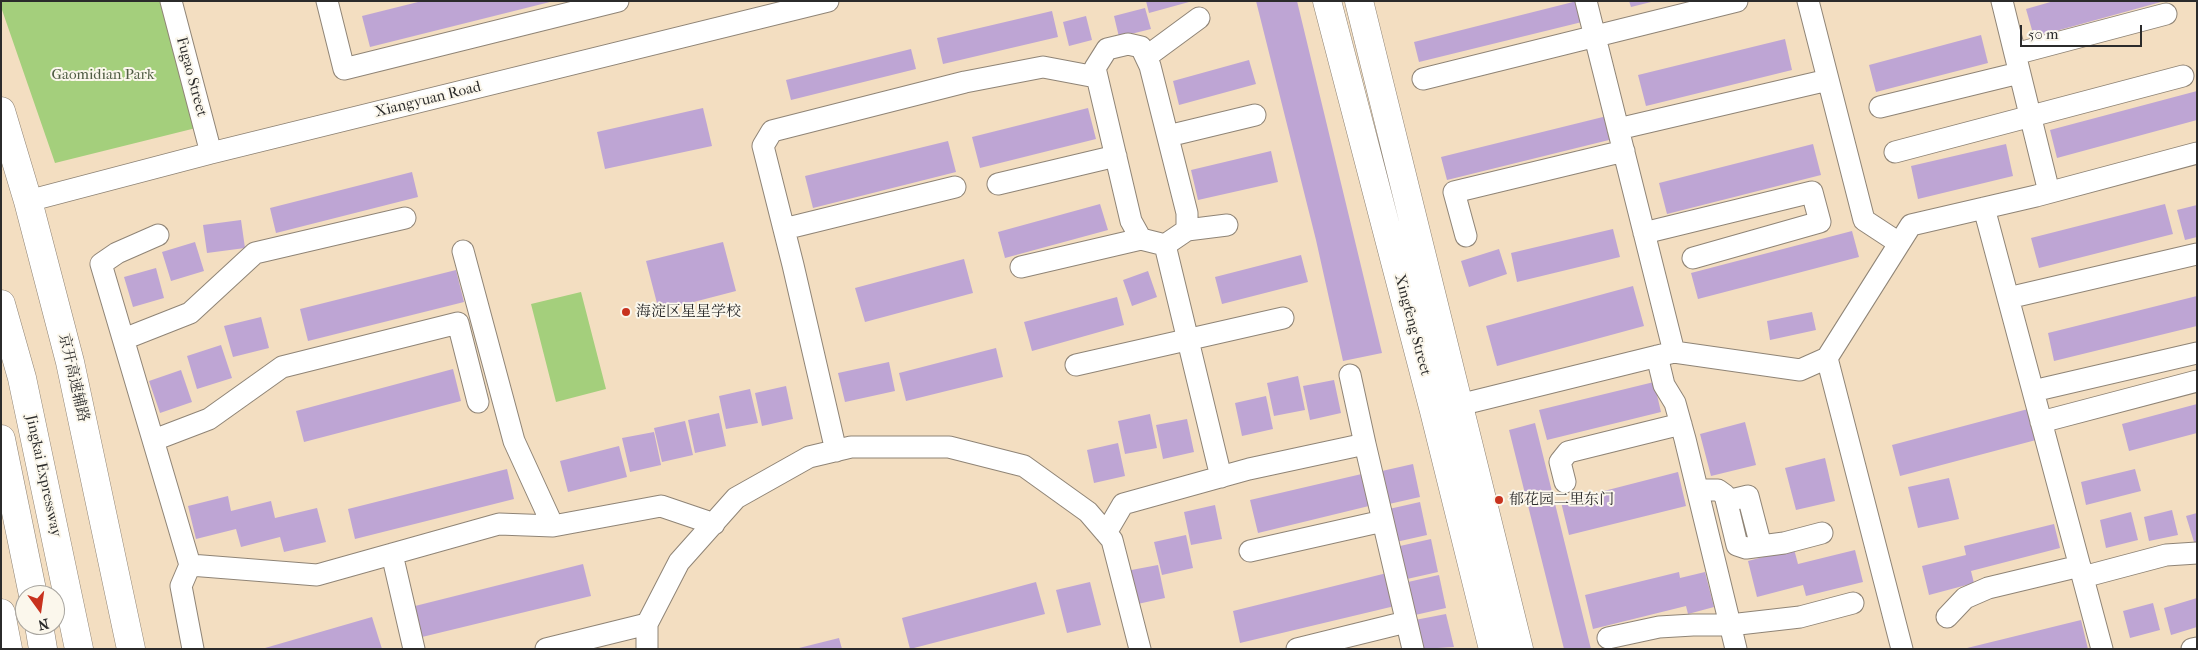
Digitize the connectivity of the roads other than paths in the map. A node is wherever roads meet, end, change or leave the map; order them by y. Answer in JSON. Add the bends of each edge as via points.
{"nodes":[{"id":1,"x":171,"y":1,"type":"edge"},
{"id":2,"x":327,"y":1,"type":"edge"},
{"id":3,"x":618,"y":1,"type":"edge"},
{"id":4,"x":1327,"y":1,"type":"edge"},
{"id":5,"x":1359,"y":1,"type":"edge"},
{"id":6,"x":1586,"y":1,"type":"edge"},
{"id":7,"x":1737,"y":1,"type":"edge"},
{"id":8,"x":1808,"y":1,"type":"edge"},
{"id":9,"x":2002,"y":1,"type":"edge"},
{"id":10,"x":819,"y":2,"type":"edge"},
{"id":11,"x":567,"y":7,"type":"edge"},
{"id":12,"x":2166,"y":14,"type":"dead end"},
{"id":13,"x":1200,"y":18,"type":"dead end"},
{"id":14,"x":1595,"y":38,"type":"junction"},
{"id":15,"x":1146,"y":57,"type":"junction"},
{"id":16,"x":2017,"y":64,"type":"junction"},
{"id":17,"x":1096,"y":76,"type":"junction"},
{"id":18,"x":2184,"y":76,"type":"dead end"},
{"id":19,"x":1423,"y":79,"type":"dead end"},
{"id":20,"x":1828,"y":80,"type":"junction"},
{"id":21,"x":1880,"y":107,"type":"dead end"},
{"id":22,"x":1,"y":111,"type":"edge"},
{"id":23,"x":1255,"y":114,"type":"dead end"},
{"id":24,"x":2031,"y":118,"type":"junction"},
{"id":25,"x":1618,"y":130,"type":"junction"},
{"id":26,"x":1168,"y":136,"type":"junction"},
{"id":27,"x":1624,"y":151,"type":"junction"},
{"id":28,"x":1895,"y":152,"type":"dead end"},
{"id":29,"x":211,"y":153,"type":"junction"},
{"id":30,"x":2197,"y":153,"type":"edge"},
{"id":31,"x":1116,"y":156,"type":"junction"},
{"id":32,"x":998,"y":184,"type":"dead end"},
{"id":33,"x":954,"y":187,"type":"dead end"},
{"id":34,"x":2050,"y":192,"type":"junction"},
{"id":35,"x":28,"y":201,"type":"junction"},
{"id":36,"x":1984,"y":208,"type":"junction"},
{"id":37,"x":405,"y":218,"type":"dead end"},
{"id":38,"x":1227,"y":225,"type":"dead end"},
{"id":39,"x":784,"y":229,"type":"junction"},
{"id":40,"x":1187,"y":230,"type":"junction"},
{"id":41,"x":1644,"y":233,"type":"junction"},
{"id":42,"x":158,"y":235,"type":"dead end"},
{"id":43,"x":1466,"y":236,"type":"dead end"},
{"id":44,"x":1140,"y":239,"type":"junction"},
{"id":45,"x":1899,"y":243,"type":"junction"},
{"id":46,"x":1165,"y":245,"type":"junction"},
{"id":47,"x":463,"y":251,"type":"dead end"},
{"id":48,"x":2197,"y":254,"type":"edge"},
{"id":49,"x":1693,"y":258,"type":"dead end"},
{"id":50,"x":1021,"y":267,"type":"dead end"},
{"id":51,"x":2008,"y":298,"type":"junction"},
{"id":52,"x":1,"y":304,"type":"edge"},
{"id":53,"x":1283,"y":318,"type":"dead end"},
{"id":54,"x":1188,"y":338,"type":"junction"},
{"id":55,"x":124,"y":339,"type":"junction"},
{"id":56,"x":2197,"y":353,"type":"edge"},
{"id":57,"x":1666,"y":354,"type":"junction"},
{"id":58,"x":1827,"y":358,"type":"junction"},
{"id":59,"x":1076,"y":365,"type":"dead end"},
{"id":60,"x":1350,"y":375,"type":"dead end"},
{"id":61,"x":2197,"y":381,"type":"edge"},
{"id":62,"x":2033,"y":391,"type":"junction"},
{"id":63,"x":478,"y":402,"type":"dead end"},
{"id":64,"x":1447,"y":408,"type":"junction"},
{"id":65,"x":2041,"y":422,"type":"junction"},
{"id":66,"x":1681,"y":424,"type":"junction"},
{"id":67,"x":1,"y":439,"type":"edge"},
{"id":68,"x":154,"y":440,"type":"junction"},
{"id":69,"x":1365,"y":444,"type":"junction"},
{"id":70,"x":836,"y":451,"type":"junction"},
{"id":71,"x":1221,"y":477,"type":"junction"},
{"id":72,"x":1564,"y":482,"type":"dead end"},
{"id":73,"x":1698,"y":490,"type":"junction"},
{"id":74,"x":1383,"y":521,"type":"junction"},
{"id":75,"x":714,"y":524,"type":"junction"},
{"id":76,"x":553,"y":526,"type":"junction"},
{"id":77,"x":1106,"y":533,"type":"junction"},
{"id":78,"x":1822,"y":533,"type":"dead end"},
{"id":79,"x":1250,"y":551,"type":"dead end"},
{"id":80,"x":2197,"y":553,"type":"edge"},
{"id":81,"x":392,"y":554,"type":"junction"},
{"id":82,"x":190,"y":565,"type":"junction"},
{"id":83,"x":2081,"y":572,"type":"junction"},
{"id":84,"x":30,"y":585,"type":"edge"},
{"id":85,"x":1853,"y":603,"type":"dead end"},
{"id":86,"x":1,"y":613,"type":"edge"},
{"id":87,"x":1947,"y":617,"type":"dead end"},
{"id":88,"x":1406,"y":622,"type":"junction"},
{"id":89,"x":647,"y":624,"type":"junction"},
{"id":90,"x":1730,"y":625,"type":"junction"},
{"id":91,"x":40,"y":635,"type":"edge"},
{"id":92,"x":1608,"y":638,"type":"dead end"},
{"id":93,"x":2197,"y":648,"type":"edge"},
{"id":94,"x":8,"y":649,"type":"edge"},
{"id":95,"x":43,"y":649,"type":"edge"},
{"id":96,"x":79,"y":649,"type":"edge"},
{"id":97,"x":131,"y":649,"type":"edge"},
{"id":98,"x":193,"y":649,"type":"edge"},
{"id":99,"x":414,"y":649,"type":"edge"},
{"id":100,"x":546,"y":649,"type":"edge"},
{"id":101,"x":647,"y":649,"type":"edge"},
{"id":102,"x":1140,"y":649,"type":"edge"},
{"id":103,"x":1297,"y":649,"type":"edge"},
{"id":104,"x":1413,"y":649,"type":"edge"},
{"id":105,"x":1493,"y":649,"type":"edge"},
{"id":106,"x":1519,"y":649,"type":"edge"},
{"id":107,"x":1736,"y":649,"type":"edge"},
{"id":108,"x":1902,"y":649,"type":"edge"},
{"id":109,"x":2102,"y":649,"type":"edge"},
{"id":110,"x":2192,"y":649,"type":"edge"}],
"edges":[{"from":1,"to":29,"type":"street","name":"Fugao Street"},
{"from":2,"to":11,"type":"street","via":[[344,69]]},
{"from":3,"to":11,"type":"street"},
{"from":4,"to":64,"type":"main road","name":"Xingfeng Street"},
{"from":5,"to":64,"type":"main road","name":"Xingfeng Street"},
{"from":6,"to":14,"type":"street"},
{"from":7,"to":14,"type":"street"},
{"from":8,"to":20,"type":"street"},
{"from":9,"to":16,"type":"street"},
{"from":10,"to":29,"type":"street","name":"Xiangyuan Road"},
{"from":12,"to":16,"type":"street"},
{"from":13,"to":15,"type":"street"},
{"from":14,"to":19,"type":"street"},
{"from":14,"to":25,"type":"street"},
{"from":15,"to":17,"type":"street","via":[[1141,47],[1128,44],[1106,49],[1095,68]]},
{"from":15,"to":26,"type":"street"},
{"from":16,"to":21,"type":"street"},
{"from":16,"to":24,"type":"street"},
{"from":17,"to":31,"type":"street"},
{"from":17,"to":39,"type":"street","via":[[1043,67],[965,82],[772,132],[763,146]]},
{"from":18,"to":24,"type":"street"},
{"from":20,"to":25,"type":"street"},
{"from":20,"to":45,"type":"street","via":[[1864,220]]},
{"from":22,"to":35,"type":"main road","name":"京开高速辅路"},
{"from":23,"to":26,"type":"street"},
{"from":24,"to":28,"type":"street"},
{"from":24,"to":34,"type":"street"},
{"from":25,"to":27,"type":"street"},
{"from":26,"to":40,"type":"street","via":[[1187,213]]},
{"from":27,"to":41,"type":"street"},
{"from":27,"to":43,"type":"street","via":[[1454,192]]},
{"from":29,"to":35,"type":"street","name":"Xiangyuan Road"},
{"from":30,"to":34,"type":"street"},
{"from":31,"to":32,"type":"street"},
{"from":31,"to":44,"type":"street","via":[[1132,221]]},
{"from":33,"to":39,"type":"street"},
{"from":34,"to":36,"type":"street"},
{"from":35,"to":97,"type":"main road","name":"京开高速辅路","via":[[70,362]]},
{"from":36,"to":45,"type":"street","via":[[1911,224]]},
{"from":36,"to":51,"type":"street"},
{"from":37,"to":55,"type":"street","via":[[254,253],[190,313]]},
{"from":38,"to":40,"type":"street"},
{"from":39,"to":70,"type":"street"},
{"from":40,"to":46,"type":"street"},
{"from":41,"to":49,"type":"street","via":[[1812,192],[1820,222]]},
{"from":41,"to":57,"type":"street"},
{"from":42,"to":55,"type":"street","via":[[117,253],[101,264]]},
{"from":44,"to":46,"type":"street"},
{"from":44,"to":50,"type":"street"},
{"from":45,"to":58,"type":"street"},
{"from":46,"to":54,"type":"street"},
{"from":47,"to":76,"type":"street","via":[[514,441]]},
{"from":48,"to":51,"type":"street"},
{"from":51,"to":62,"type":"street"},
{"from":52,"to":96,"type":"main road","name":"Jingkai Expressway","via":[[22,378]]},
{"from":53,"to":54,"type":"street"},
{"from":54,"to":59,"type":"street"},
{"from":54,"to":71,"type":"street"},
{"from":55,"to":68,"type":"street"},
{"from":56,"to":62,"type":"street"},
{"from":57,"to":58,"type":"street","via":[[1800,370]]},
{"from":57,"to":64,"type":"street"},
{"from":57,"to":66,"type":"street","via":[[1664,385],[1675,403]]},
{"from":58,"to":108,"type":"street"},
{"from":60,"to":69,"type":"street"},
{"from":61,"to":65,"type":"street"},
{"from":62,"to":65,"type":"street"},
{"from":63,"to":68,"type":"street","via":[[458,323],[282,367],[209,419]]},
{"from":64,"to":105,"type":"main road","name":"Xingfeng Street"},
{"from":64,"to":106,"type":"main road","name":"Xingfeng Street"},
{"from":65,"to":83,"type":"street"},
{"from":66,"to":72,"type":"street","via":[[1568,452],[1560,462]]},
{"from":66,"to":73,"type":"street"},
{"from":67,"to":84,"type":"main road"},
{"from":68,"to":82,"type":"street"},
{"from":69,"to":71,"type":"street"},
{"from":69,"to":74,"type":"street"},
{"from":70,"to":75,"type":"street","via":[[809,457],[736,498]]},
{"from":70,"to":77,"type":"street","via":[[851,447],[950,447],[1024,466],[1088,512]]},
{"from":71,"to":77,"type":"street","via":[[1123,504]]},
{"from":73,"to":78,"type":"street","via":[[1718,490],[1726,495],[1737,545],[1746,548],[1784,543]]},
{"from":73,"to":90,"type":"street"},
{"from":74,"to":79,"type":"street"},
{"from":74,"to":88,"type":"street"},
{"from":75,"to":76,"type":"street","via":[[661,506]]},
{"from":75,"to":89,"type":"street","via":[[679,562]]},
{"from":76,"to":81,"type":"street","via":[[499,524]]},
{"from":77,"to":102,"type":"street","via":[[1112,540]]},
{"from":80,"to":83,"type":"street","via":[[2166,555]]},
{"from":81,"to":82,"type":"street","via":[[317,575]]},
{"from":81,"to":99,"type":"street"},
{"from":82,"to":98,"type":"street","via":[[182,586]]},
{"from":83,"to":87,"type":"street","via":[[1988,588],[1965,598]]},
{"from":83,"to":109,"type":"street"},
{"from":85,"to":90,"type":"street","via":[[1800,617]]},
{"from":86,"to":94,"type":"main road"},
{"from":88,"to":103,"type":"street"},
{"from":88,"to":104,"type":"street"},
{"from":89,"to":100,"type":"street"},
{"from":89,"to":101,"type":"street"},
{"from":90,"to":92,"type":"street","via":[[1659,627]]},
{"from":90,"to":107,"type":"street"},
{"from":91,"to":95,"type":"main road"},
{"from":93,"to":110,"type":"street"}]}
